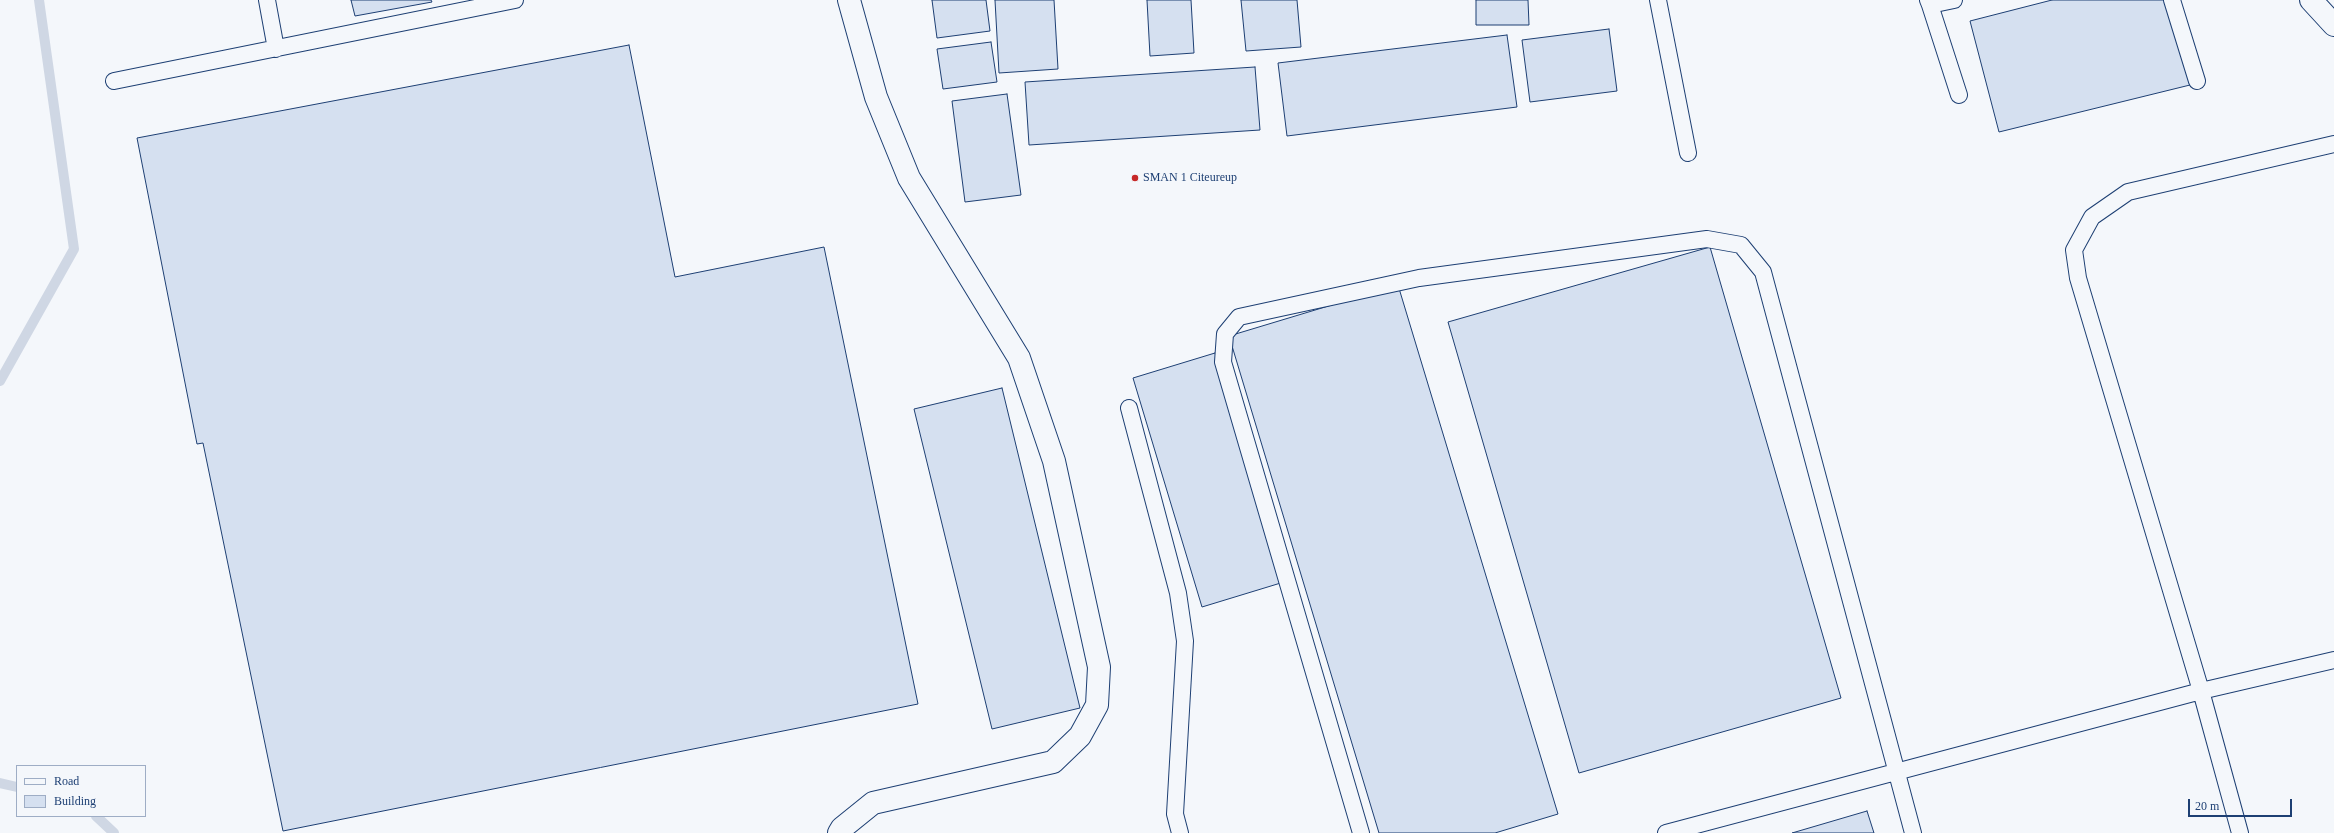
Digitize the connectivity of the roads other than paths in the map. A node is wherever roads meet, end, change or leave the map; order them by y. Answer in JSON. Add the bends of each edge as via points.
{"nodes":[{"id":1,"x":267,"y":0,"type":"edge"},
{"id":2,"x":516,"y":0,"type":"edge"},
{"id":3,"x":850,"y":0,"type":"edge"},
{"id":4,"x":1658,"y":0,"type":"edge"},
{"id":5,"x":1954,"y":0,"type":"edge"},
{"id":6,"x":2172,"y":0,"type":"edge"},
{"id":7,"x":2311,"y":0,"type":"edge"},
{"id":8,"x":1929,"y":2,"type":"edge"},
{"id":9,"x":2334,"y":25,"type":"edge"},
{"id":10,"x":276,"y":49,"type":"junction"},
{"id":11,"x":114,"y":80,"type":"dead end"},
{"id":12,"x":2197,"y":81,"type":"dead end"},
{"id":13,"x":1959,"y":95,"type":"dead end"},
{"id":14,"x":2334,"y":144,"type":"edge"},
{"id":15,"x":1688,"y":153,"type":"dead end"},
{"id":16,"x":1129,"y":408,"type":"dead end"},
{"id":17,"x":2334,"y":660,"type":"edge"},
{"id":18,"x":2201,"y":691,"type":"junction"},
{"id":19,"x":1898,"y":773,"type":"junction"},
{"id":20,"x":839,"y":833,"type":"edge"},
{"id":21,"x":1180,"y":833,"type":"edge"},
{"id":22,"x":1361,"y":833,"type":"edge"},
{"id":23,"x":1666,"y":833,"type":"edge"},
{"id":24,"x":1913,"y":833,"type":"edge"},
{"id":25,"x":2240,"y":833,"type":"edge"}],
"edges":[{"from":1,"to":10,"type":"lane"},
{"from":2,"to":10,"type":"lane"},
{"from":3,"to":20,"type":"street","via":[[876,98],[909,178],[1019,358],[1054,461],[1099,667],[1097,705],[1080,736],[1053,762],[873,803]]},
{"from":4,"to":15,"type":"lane"},
{"from":5,"to":8,"type":"lane"},
{"from":6,"to":12,"type":"lane"},
{"from":7,"to":9,"type":"street"},
{"from":8,"to":13,"type":"lane"},
{"from":10,"to":11,"type":"lane"},
{"from":14,"to":18,"type":"lane","via":[[2128,192],[2092,216],[2074,250],[2078,278]]},
{"from":16,"to":21,"type":"lane","via":[[1178,593],[1185,641],[1175,814]]},
{"from":17,"to":18,"type":"lane"},
{"from":18,"to":19,"type":"lane"},
{"from":18,"to":25,"type":"lane"},
{"from":19,"to":22,"type":"lane","via":[[1763,272],[1741,245],[1707,239],[1419,278],[1239,317],[1225,334],[1223,362]]},
{"from":19,"to":23,"type":"lane"},
{"from":19,"to":24,"type":"lane"}]}
